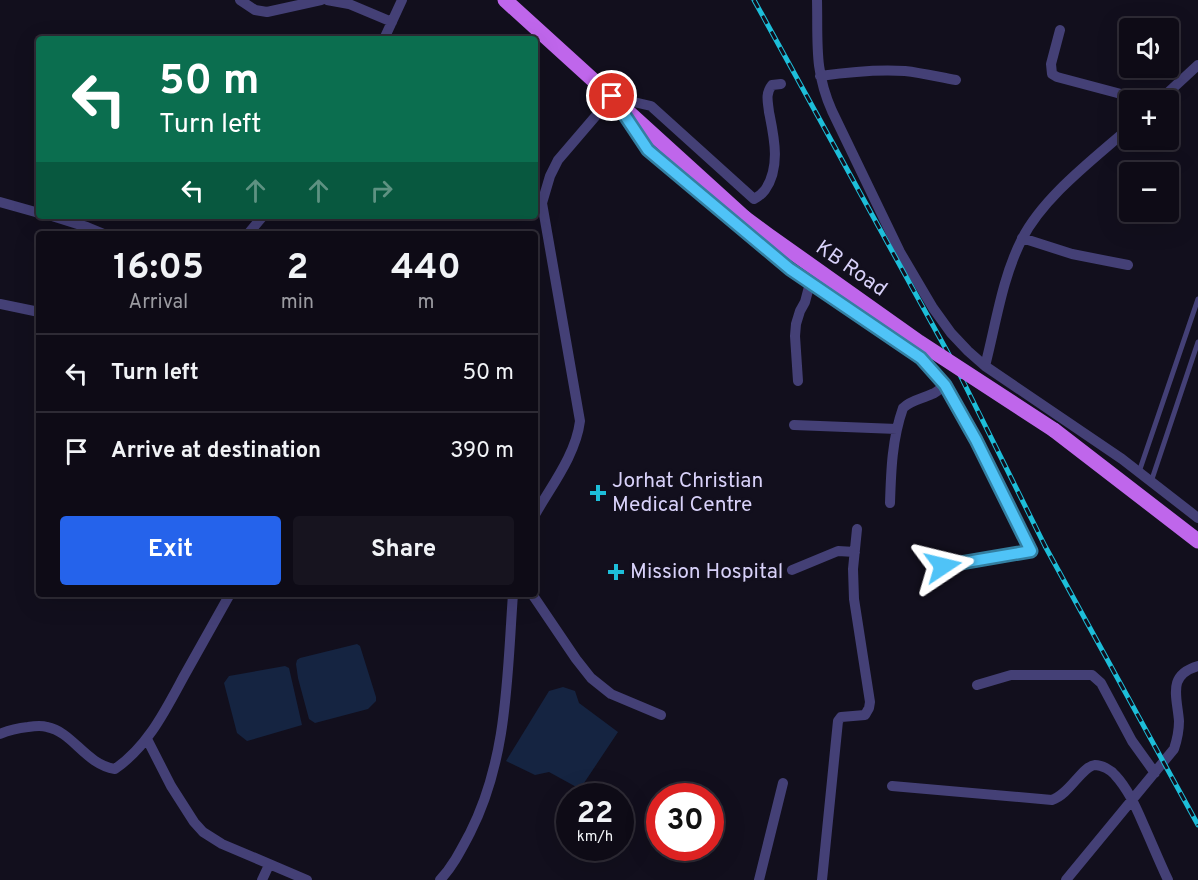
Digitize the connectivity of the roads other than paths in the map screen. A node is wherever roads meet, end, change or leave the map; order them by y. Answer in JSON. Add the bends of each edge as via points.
{"nodes":[{"id":1,"x":240,"y":0,"type":"edge"},
{"id":2,"x":321,"y":0,"type":"edge"},
{"id":3,"x":327,"y":0,"type":"edge"},
{"id":4,"x":402,"y":0,"type":"edge"},
{"id":5,"x":505,"y":0,"type":"edge"},
{"id":6,"x":817,"y":0,"type":"edge"},
{"id":7,"x":392,"y":22,"type":"junction"},
{"id":8,"x":1060,"y":30,"type":"dead end"},
{"id":9,"x":385,"y":36,"type":"edge"},
{"id":10,"x":1198,"y":64,"type":"edge"},
{"id":11,"x":820,"y":76,"type":"junction"},
{"id":12,"x":956,"y":80,"type":"dead end"},
{"id":13,"x":781,"y":84,"type":"dead end"},
{"id":14,"x":1171,"y":90,"type":"edge"},
{"id":15,"x":1119,"y":93,"type":"edge"},
{"id":16,"x":612,"y":96,"type":"junction"},
{"id":17,"x":1119,"y":138,"type":"edge"},
{"id":18,"x":0,"y":202,"type":"edge"},
{"id":19,"x":36,"y":212,"type":"edge"},
{"id":20,"x":62,"y":219,"type":"edge"},
{"id":21,"x":260,"y":219,"type":"edge"},
{"id":22,"x":97,"y":231,"type":"edge"},
{"id":23,"x":250,"y":231,"type":"edge"},
{"id":24,"x":1022,"y":238,"type":"junction"},
{"id":25,"x":1128,"y":265,"type":"dead end"},
{"id":26,"x":810,"y":283,"type":"junction"},
{"id":27,"x":1198,"y":298,"type":"edge"},
{"id":28,"x":0,"y":304,"type":"edge"},
{"id":29,"x":36,"y":311,"type":"edge"},
{"id":30,"x":1198,"y":342,"type":"edge"},
{"id":31,"x":985,"y":366,"type":"junction"},
{"id":32,"x":798,"y":381,"type":"dead end"},
{"id":33,"x":945,"y":385,"type":"junction"},
{"id":34,"x":794,"y":425,"type":"dead end"},
{"id":35,"x":897,"y":429,"type":"junction"},
{"id":36,"x":1152,"y":433,"type":"junction"},
{"id":37,"x":1166,"y":436,"type":"junction"},
{"id":38,"x":1139,"y":472,"type":"junction"},
{"id":39,"x":1151,"y":482,"type":"junction"},
{"id":40,"x":890,"y":503,"type":"dead end"},
{"id":41,"x":538,"y":510,"type":"edge"},
{"id":42,"x":1198,"y":518,"type":"edge"},
{"id":43,"x":857,"y":529,"type":"dead end"},
{"id":44,"x":1198,"y":541,"type":"edge"},
{"id":45,"x":855,"y":552,"type":"junction"},
{"id":46,"x":943,"y":566,"type":"dead end"},
{"id":47,"x":792,"y":570,"type":"dead end"},
{"id":48,"x":228,"y":597,"type":"edge"},
{"id":49,"x":513,"y":597,"type":"edge"},
{"id":50,"x":534,"y":597,"type":"edge"},
{"id":51,"x":1198,"y":666,"type":"edge"},
{"id":52,"x":977,"y":685,"type":"dead end"},
{"id":53,"x":661,"y":715,"type":"dead end"},
{"id":54,"x":0,"y":734,"type":"edge"},
{"id":55,"x":147,"y":739,"type":"junction"},
{"id":56,"x":1155,"y":773,"type":"junction"},
{"id":57,"x":783,"y":783,"type":"dead end"},
{"id":58,"x":892,"y":786,"type":"dead end"},
{"id":59,"x":1132,"y":800,"type":"junction"},
{"id":60,"x":269,"y":865,"type":"junction"},
{"id":61,"x":262,"y":880,"type":"edge"},
{"id":62,"x":307,"y":880,"type":"edge"},
{"id":63,"x":440,"y":880,"type":"edge"},
{"id":64,"x":759,"y":880,"type":"edge"},
{"id":65,"x":822,"y":880,"type":"edge"},
{"id":66,"x":1066,"y":880,"type":"edge"},
{"id":67,"x":1168,"y":880,"type":"edge"}],
"edges":[{"from":1,"to":2,"type":"street","via":[[255,10],[267,12]]},
{"from":3,"to":7,"type":"street","via":[[349,4]]},
{"from":4,"to":7,"type":"street"},
{"from":5,"to":16,"type":"main road","name":"KB Road"},
{"from":6,"to":11,"type":"street"},
{"from":7,"to":9,"type":"street"},
{"from":8,"to":15,"type":"street","via":[[1052,74]]},
{"from":10,"to":14,"type":"street"},
{"from":11,"to":12,"type":"street","via":[[892,70]]},
{"from":11,"to":31,"type":"street","via":[[831,111],[900,252],[943,322]]},
{"from":13,"to":16,"type":"street","via":[[772,85],[767,91],[775,158],[765,191],[754,199],[651,106]]},
{"from":16,"to":26,"type":"street","via":[[648,150]]},
{"from":16,"to":41,"type":"street","via":[[558,160],[542,203],[579,421],[573,450]]},
{"from":16,"to":44,"type":"main road","name":"KB Road","bridge":true,"via":[[745,218],[919,342],[1054,430]]},
{"from":17,"to":24,"type":"street","via":[[1055,194]]},
{"from":18,"to":19,"type":"street"},
{"from":20,"to":22,"type":"street"},
{"from":21,"to":23,"type":"street"},
{"from":24,"to":25,"type":"street","via":[[1072,255]]},
{"from":24,"to":31,"type":"street","via":[[1008,274]]},
{"from":26,"to":32,"type":"street","via":[[796,324]]},
{"from":26,"to":33,"type":"street","via":[[921,358]]},
{"from":27,"to":36,"type":"lane"},
{"from":28,"to":29,"type":"street"},
{"from":30,"to":37,"type":"lane"},
{"from":31,"to":38,"type":"street"},
{"from":33,"to":35,"type":"street","via":[[906,404]]},
{"from":33,"to":46,"type":"street","via":[[1031,551]]},
{"from":34,"to":35,"type":"street"},
{"from":35,"to":40,"type":"street"},
{"from":36,"to":37,"type":"lane"},
{"from":36,"to":38,"type":"lane"},
{"from":37,"to":39,"type":"lane"},
{"from":38,"to":39,"type":"street"},
{"from":39,"to":42,"type":"street"},
{"from":43,"to":45,"type":"street"},
{"from":45,"to":47,"type":"street","via":[[838,551]]},
{"from":45,"to":65,"type":"street","via":[[854,599],[870,702],[865,715],[841,717],[838,721]]},
{"from":48,"to":55,"type":"street"},
{"from":49,"to":63,"type":"street","via":[[505,709],[496,761],[486,799],[461,850]]},
{"from":50,"to":53,"type":"street","via":[[591,678],[611,694]]},
{"from":51,"to":56,"type":"street","via":[[1188,669],[1177,681],[1177,740]]},
{"from":52,"to":56,"type":"street","via":[[1011,675],[1092,675],[1101,683],[1123,726]]},
{"from":54,"to":55,"type":"street","via":[[23,727],[48,727],[60,732],[98,764],[116,769]]},
{"from":55,"to":60,"type":"street","via":[[171,786],[203,832]]},
{"from":56,"to":59,"type":"street"},
{"from":57,"to":64,"type":"street"},
{"from":58,"to":59,"type":"street","via":[[1052,800],[1095,765],[1116,776]]},
{"from":59,"to":66,"type":"street"},
{"from":59,"to":67,"type":"street"},
{"from":60,"to":61,"type":"street"},
{"from":60,"to":62,"type":"street"}]}
